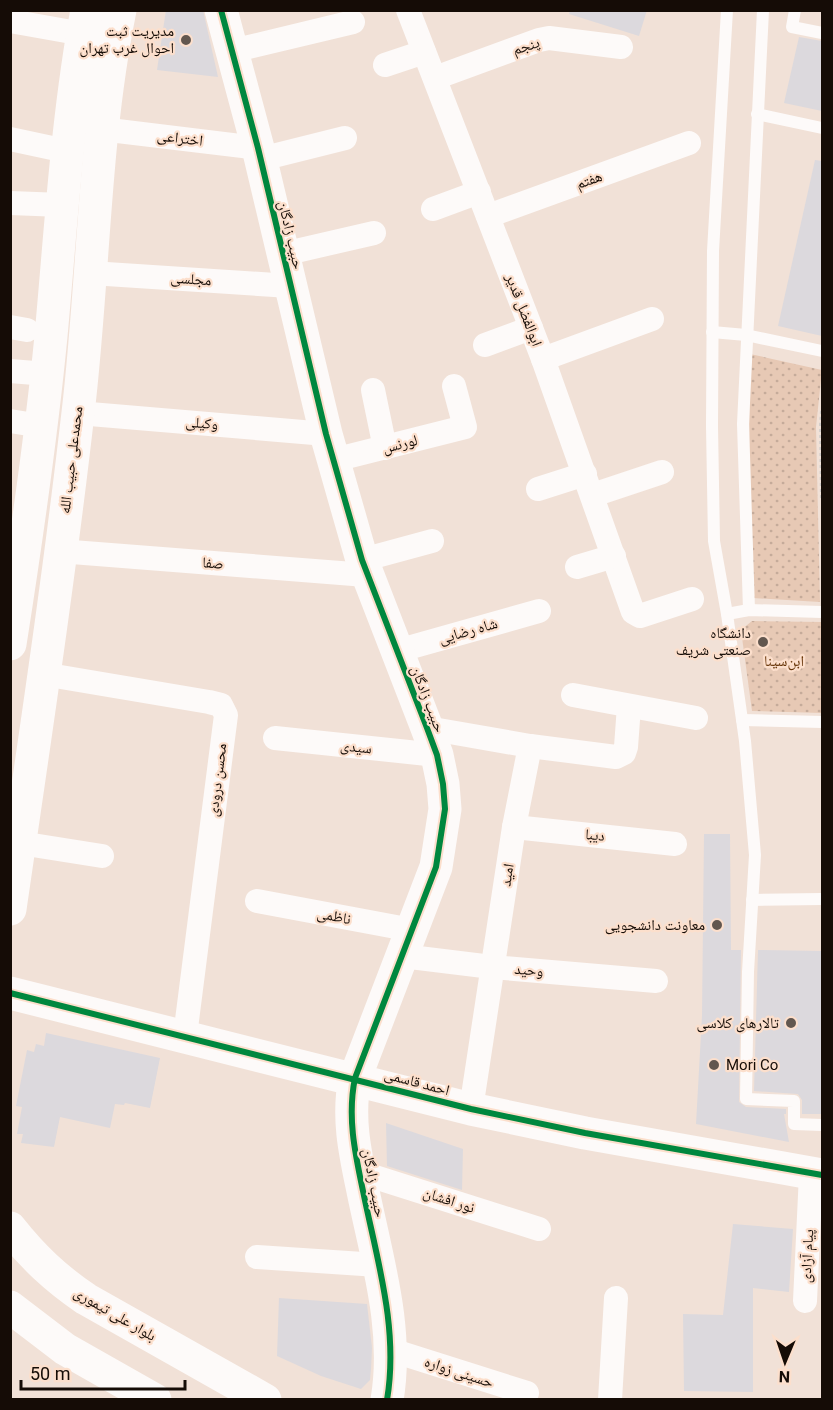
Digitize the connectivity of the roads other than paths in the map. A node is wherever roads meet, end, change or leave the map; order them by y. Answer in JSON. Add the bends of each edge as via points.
{"nodes":[{"id":1,"x":120,"y":10,"type":"edge"},
{"id":2,"x":221,"y":10,"type":"edge"},
{"id":3,"x":408,"y":10,"type":"edge"},
{"id":4,"x":727,"y":10,"type":"edge"},
{"id":5,"x":763,"y":10,"type":"edge"},
{"id":6,"x":795,"y":10,"type":"edge"},
{"id":7,"x":10,"y":21,"type":"edge"},
{"id":8,"x":85,"y":22,"type":"edge"},
{"id":9,"x":353,"y":22,"type":"dead end"},
{"id":10,"x":822,"y":33,"type":"edge"},
{"id":11,"x":621,"y":47,"type":"dead end"},
{"id":12,"x":232,"y":51,"type":"junction"},
{"id":13,"x":424,"y":52,"type":"junction"},
{"id":14,"x":385,"y":65,"type":"dead end"},
{"id":15,"x":435,"y":78,"type":"junction"},
{"id":16,"x":757,"y":114,"type":"junction"},
{"id":17,"x":822,"y":128,"type":"edge"},
{"id":18,"x":101,"y":129,"type":"junction"},
{"id":19,"x":345,"y":138,"type":"dead end"},
{"id":20,"x":10,"y":140,"type":"edge"},
{"id":21,"x":689,"y":143,"type":"dead end"},
{"id":22,"x":66,"y":151,"type":"junction"},
{"id":23,"x":259,"y":153,"type":"junction"},
{"id":24,"x":479,"y":192,"type":"junction"},
{"id":25,"x":10,"y":203,"type":"edge"},
{"id":26,"x":62,"y":205,"type":"junction"},
{"id":27,"x":434,"y":209,"type":"dead end"},
{"id":28,"x":488,"y":216,"type":"junction"},
{"id":29,"x":374,"y":233,"type":"dead end"},
{"id":30,"x":283,"y":254,"type":"junction"},
{"id":31,"x":91,"y":273,"type":"junction"},
{"id":32,"x":290,"y":286,"type":"junction"},
{"id":33,"x":652,"y":319,"type":"dead end"},
{"id":34,"x":531,"y":328,"type":"junction"},
{"id":35,"x":712,"y":332,"type":"junction"},
{"id":36,"x":746,"y":334,"type":"junction"},
{"id":37,"x":485,"y":345,"type":"dead end"},
{"id":38,"x":822,"y":351,"type":"edge"},
{"id":39,"x":543,"y":358,"type":"junction"},
{"id":40,"x":10,"y":370,"type":"edge"},
{"id":41,"x":47,"y":374,"type":"junction"},
{"id":42,"x":454,"y":386,"type":"dead end"},
{"id":43,"x":373,"y":390,"type":"dead end"},
{"id":44,"x":78,"y":413,"type":"junction"},
{"id":45,"x":26,"y":424,"type":"edge"},
{"id":46,"x":330,"y":447,"type":"junction"},
{"id":47,"x":385,"y":448,"type":"junction"},
{"id":48,"x":662,"y":472,"type":"dead end"},
{"id":49,"x":589,"y":484,"type":"junction"},
{"id":50,"x":538,"y":489,"type":"dead end"},
{"id":51,"x":20,"y":514,"type":"edge"},
{"id":52,"x":432,"y":541,"type":"dead end"},
{"id":53,"x":59,"y":551,"type":"junction"},
{"id":54,"x":614,"y":556,"type":"junction"},
{"id":55,"x":364,"y":567,"type":"junction"},
{"id":56,"x":577,"y":567,"type":"dead end"},
{"id":57,"x":14,"y":593,"type":"edge"},
{"id":58,"x":692,"y":599,"type":"dead end"},
{"id":59,"x":749,"y":610,"type":"junction"},
{"id":60,"x":539,"y":611,"type":"dead end"},
{"id":61,"x":822,"y":612,"type":"edge"},
{"id":62,"x":727,"y":614,"type":"junction"},
{"id":63,"x":10,"y":644,"type":"edge"},
{"id":64,"x":397,"y":651,"type":"junction"},
{"id":65,"x":43,"y":674,"type":"junction"},
{"id":66,"x":573,"y":695,"type":"dead end"},
{"id":67,"x":629,"y":706,"type":"junction"},
{"id":68,"x":696,"y":718,"type":"dead end"},
{"id":69,"x":742,"y":720,"type":"junction"},
{"id":70,"x":822,"y":722,"type":"edge"},
{"id":71,"x":275,"y":738,"type":"dead end"},
{"id":72,"x":432,"y":742,"type":"junction"},
{"id":73,"x":530,"y":746,"type":"junction"},
{"id":74,"x":514,"y":827,"type":"junction"},
{"id":75,"x":20,"y":843,"type":"junction"},
{"id":76,"x":675,"y":844,"type":"dead end"},
{"id":77,"x":102,"y":856,"type":"dead end"},
{"id":78,"x":12,"y":890,"type":"edge"},
{"id":79,"x":822,"y":899,"type":"edge"},
{"id":80,"x":752,"y":900,"type":"junction"},
{"id":81,"x":257,"y":901,"type":"dead end"},
{"id":82,"x":407,"y":944,"type":"junction"},
{"id":83,"x":492,"y":967,"type":"junction"},
{"id":84,"x":656,"y":981,"type":"dead end"},
{"id":85,"x":10,"y":993,"type":"edge"},
{"id":86,"x":185,"y":1036,"type":"junction"},
{"id":87,"x":355,"y":1078,"type":"junction"},
{"id":88,"x":471,"y":1109,"type":"junction"},
{"id":89,"x":822,"y":1125,"type":"edge"},
{"id":90,"x":358,"y":1172,"type":"junction"},
{"id":91,"x":817,"y":1174,"type":"edge"},
{"id":92,"x":10,"y":1228,"type":"edge"},
{"id":93,"x":538,"y":1229,"type":"dead end"},
{"id":94,"x":257,"y":1257,"type":"dead end"},
{"id":95,"x":378,"y":1265,"type":"junction"},
{"id":96,"x":616,"y":1298,"type":"dead end"},
{"id":97,"x":805,"y":1301,"type":"dead end"},
{"id":98,"x":10,"y":1307,"type":"edge"},
{"id":99,"x":10,"y":1326,"type":"edge"},
{"id":100,"x":65,"y":1349,"type":"junction"},
{"id":101,"x":391,"y":1350,"type":"junction"},
{"id":102,"x":527,"y":1393,"type":"dead end"},
{"id":103,"x":155,"y":1399,"type":"edge"},
{"id":104,"x":265,"y":1400,"type":"edge"},
{"id":105,"x":387,"y":1400,"type":"edge"},
{"id":106,"x":610,"y":1400,"type":"edge"}],
"edges":[{"from":1,"to":18,"type":"street","name":"محمدعلی حبیب الله"},
{"from":2,"to":12,"type":"street","name":"حبیب زادگان"},
{"from":3,"to":13,"type":"street","name":"ابوالفضل قدیر"},
{"from":4,"to":35,"type":"lane"},
{"from":5,"to":16,"type":"lane"},
{"from":6,"to":10,"type":"lane","via":[[792,27]]},
{"from":7,"to":8,"type":"street"},
{"from":8,"to":22,"type":"street"},
{"from":9,"to":12,"type":"street"},
{"from":11,"to":15,"type":"street","name":"پنجم","via":[[549,38]]},
{"from":12,"to":23,"type":"street","name":"حبیب زادگان"},
{"from":13,"to":14,"type":"street"},
{"from":13,"to":15,"type":"street","name":"ابوالفضل قدیر"},
{"from":15,"to":24,"type":"street","name":"ابوالفضل قدیر"},
{"from":16,"to":17,"type":"lane"},
{"from":16,"to":36,"type":"lane"},
{"from":18,"to":23,"type":"street","name":"اختراعی"},
{"from":18,"to":31,"type":"street","name":"محمدعلی حبیب الله"},
{"from":19,"to":23,"type":"street"},
{"from":20,"to":22,"type":"street"},
{"from":21,"to":28,"type":"street","name":"هفتم"},
{"from":22,"to":26,"type":"street"},
{"from":23,"to":30,"type":"street","name":"حبیب زادگان"},
{"from":24,"to":27,"type":"street"},
{"from":24,"to":28,"type":"street","name":"ابوالفضل قدیر"},
{"from":25,"to":26,"type":"street"},
{"from":26,"to":41,"type":"street"},
{"from":28,"to":34,"type":"street","name":"ابوالفضل قدیر"},
{"from":29,"to":30,"type":"street"},
{"from":30,"to":32,"type":"street","name":"حبیب زادگان"},
{"from":31,"to":32,"type":"street","name":"مجلسی"},
{"from":31,"to":44,"type":"street","name":"محمدعلی حبیب الله"},
{"from":32,"to":46,"type":"street","name":"حبیب زادگان"},
{"from":33,"to":39,"type":"street"},
{"from":34,"to":37,"type":"street"},
{"from":34,"to":39,"type":"street","name":"ابوالفضل قدیر"},
{"from":35,"to":36,"type":"lane"},
{"from":35,"to":62,"type":"lane","via":[[714,541]]},
{"from":36,"to":38,"type":"lane"},
{"from":36,"to":59,"type":"lane","via":[[743,424]]},
{"from":39,"to":49,"type":"street","name":"ابوالفضل قدیر"},
{"from":40,"to":41,"type":"street"},
{"from":41,"to":45,"type":"street"},
{"from":42,"to":47,"type":"street","name":"لورنس","via":[[465,427]]},
{"from":43,"to":47,"type":"street"},
{"from":44,"to":46,"type":"street","name":"وکیلی"},
{"from":44,"to":53,"type":"street","name":"محمدعلی حبیب الله"},
{"from":45,"to":51,"type":"street"},
{"from":46,"to":47,"type":"street","name":"لورنس"},
{"from":46,"to":55,"type":"street","name":"حبیب زادگان"},
{"from":48,"to":49,"type":"street"},
{"from":49,"to":50,"type":"street"},
{"from":49,"to":54,"type":"street","name":"ابوالفضل قدیر"},
{"from":51,"to":57,"type":"street"},
{"from":52,"to":55,"type":"street","name":"صفا"},
{"from":53,"to":55,"type":"street","name":"صفا"},
{"from":53,"to":65,"type":"street","name":"محمدعلی حبیب الله"},
{"from":54,"to":56,"type":"street"},
{"from":54,"to":58,"type":"street","name":"ابوالفضل قدیر","via":[[633,612],[640,616]]},
{"from":55,"to":64,"type":"street","name":"حبیب زادگان"},
{"from":57,"to":63,"type":"street"},
{"from":59,"to":61,"type":"lane"},
{"from":59,"to":62,"type":"lane"},
{"from":60,"to":64,"type":"street","name":"شاه رضایی"},
{"from":62,"to":69,"type":"lane"},
{"from":64,"to":72,"type":"street","name":"حبیب زادگان"},
{"from":65,"to":75,"type":"street","name":"محمدعلی حبیب الله"},
{"from":65,"to":86,"type":"street","name":"محسن درودی","via":[[210,702],[220,705],[225,715]]},
{"from":66,"to":67,"type":"street"},
{"from":67,"to":68,"type":"street"},
{"from":67,"to":73,"type":"street","via":[[626,747],[616,757]]},
{"from":69,"to":70,"type":"lane"},
{"from":69,"to":80,"type":"lane","via":[[755,855]]},
{"from":71,"to":72,"type":"street","name":"سیدی"},
{"from":72,"to":73,"type":"street"},
{"from":72,"to":82,"type":"street","name":"حبیب زادگان","via":[[445,809],[436,867]]},
{"from":73,"to":74,"type":"street","name":"امید"},
{"from":74,"to":76,"type":"street","name":"دیبا"},
{"from":74,"to":83,"type":"street","name":"امید"},
{"from":75,"to":77,"type":"street"},
{"from":75,"to":78,"type":"street","name":"محمدعلی حبیب الله"},
{"from":79,"to":80,"type":"lane"},
{"from":80,"to":89,"type":"lane","via":[[746,1099],[794,1101],[794,1124]]},
{"from":81,"to":82,"type":"street","name":"ناظمی"},
{"from":82,"to":83,"type":"street","name":"وحید"},
{"from":82,"to":87,"type":"street","name":"حبیب زادگان"},
{"from":83,"to":84,"type":"street","name":"وحید"},
{"from":83,"to":88,"type":"street","name":"امید"},
{"from":85,"to":86,"type":"street","name":"احمد قاسمی"},
{"from":86,"to":87,"type":"street","name":"احمد قاسمی"},
{"from":87,"to":88,"type":"street","name":"احمد قاسمی"},
{"from":87,"to":90,"type":"street","name":"حبیب زادگان","via":[[350,1109]]},
{"from":88,"to":91,"type":"street","name":"احمد قاسمی"},
{"from":90,"to":93,"type":"street","name":"نور افشان"},
{"from":90,"to":95,"type":"street","name":"حبیب زادگان"},
{"from":91,"to":97,"type":"street","name":"پیام آزادی"},
{"from":92,"to":104,"type":"street","name":"بلوار علی تیموری","via":[[31,1255],[72,1289]]},
{"from":94,"to":95,"type":"street"},
{"from":95,"to":101,"type":"street","name":"حبیب زادگان"},
{"from":96,"to":106,"type":"street"},
{"from":98,"to":100,"type":"street"},
{"from":99,"to":100,"type":"street"},
{"from":100,"to":103,"type":"street"},
{"from":101,"to":102,"type":"street","name":"حسینی زواره"},
{"from":101,"to":105,"type":"street","name":"حبیب زادگان"}]}
